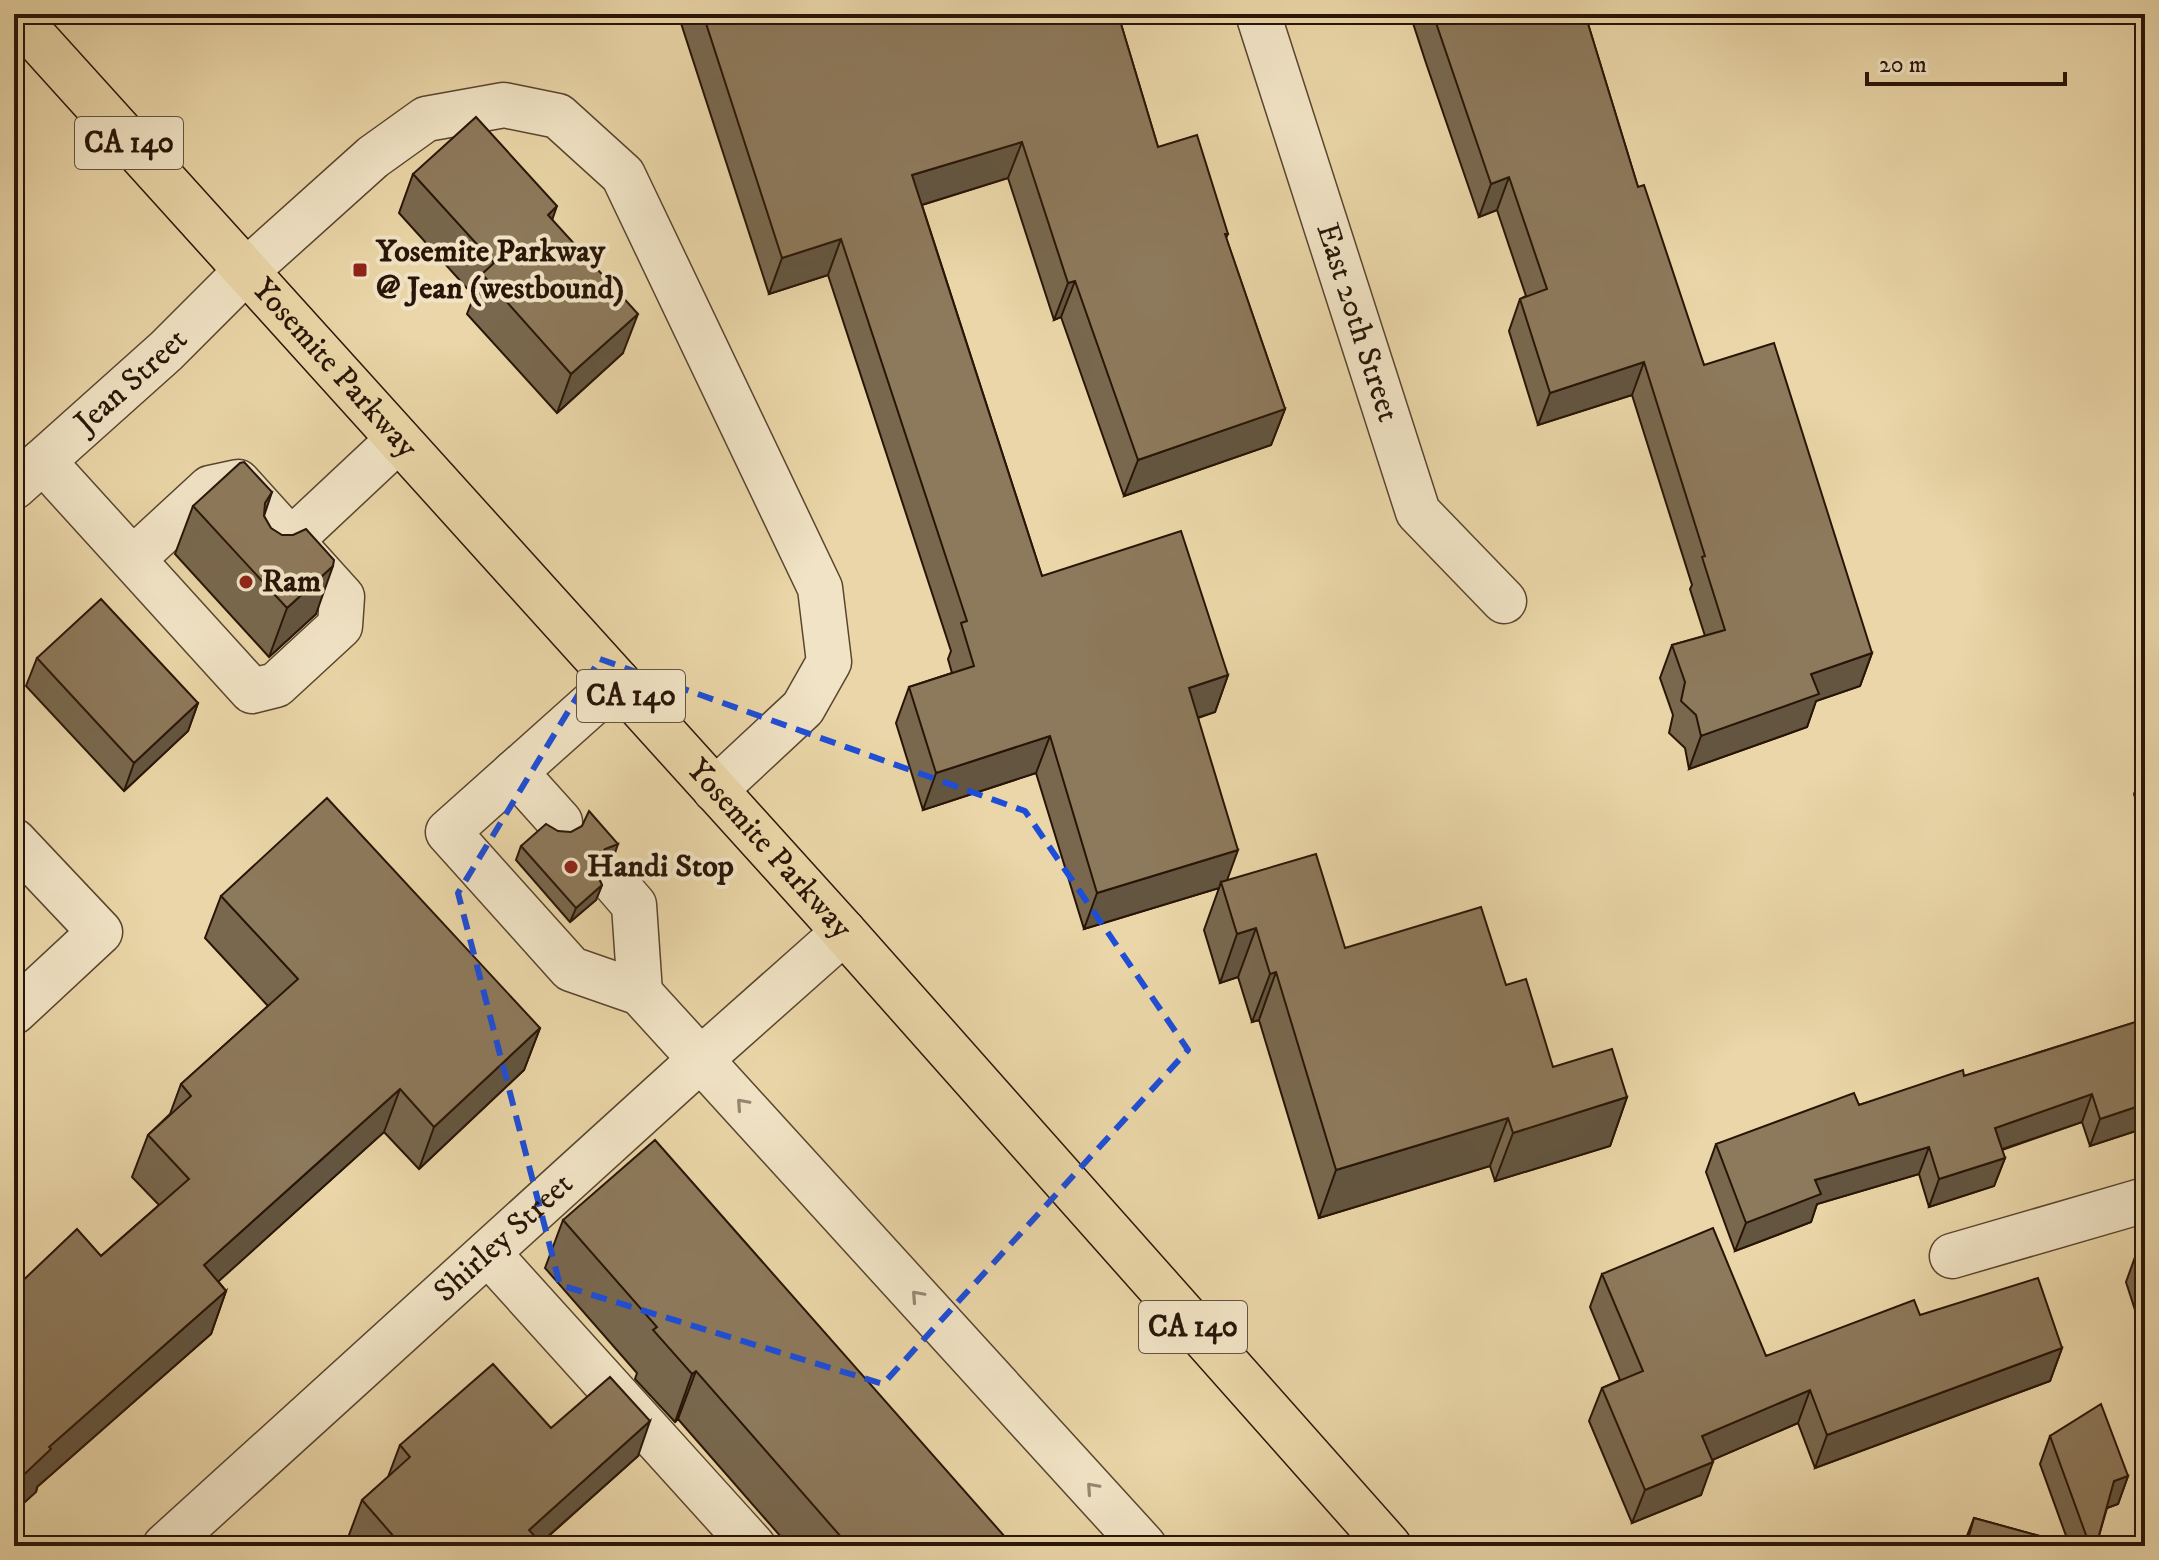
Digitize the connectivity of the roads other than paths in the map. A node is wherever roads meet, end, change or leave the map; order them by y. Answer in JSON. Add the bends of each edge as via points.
{"nodes":[{"id":1,"x":14,"y":14,"type":"edge"},
{"id":2,"x":1258,"y":14,"type":"edge"},
{"id":3,"x":245,"y":272,"type":"junction"},
{"id":4,"x":398,"y":440,"type":"junction"},
{"id":5,"x":28,"y":474,"type":"edge"},
{"id":6,"x":281,"y":549,"type":"junction"},
{"id":7,"x":133,"y":559,"type":"junction"},
{"id":8,"x":1504,"y":601,"type":"dead end"},
{"id":9,"x":617,"y":681,"type":"junction"},
{"id":10,"x":515,"y":772,"type":"junction"},
{"id":11,"x":715,"y":790,"type":"junction"},
{"id":12,"x":560,"y":822,"type":"dead end"},
{"id":13,"x":14,"y":841,"type":"edge"},
{"id":14,"x":615,"y":883,"type":"dead end"},
{"id":15,"x":844,"y":932,"type":"junction"},
{"id":16,"x":640,"y":993,"type":"junction"},
{"id":17,"x":14,"y":1012,"type":"edge"},
{"id":18,"x":701,"y":1059,"type":"junction"},
{"id":19,"x":2145,"y":1200,"type":"edge"},
{"id":20,"x":488,"y":1253,"type":"junction"},
{"id":21,"x":1952,"y":1256,"type":"dead end"},
{"id":22,"x":167,"y":1545,"type":"edge"},
{"id":23,"x":753,"y":1546,"type":"edge"},
{"id":24,"x":1144,"y":1546,"type":"edge"},
{"id":25,"x":1389,"y":1546,"type":"edge"}],
"edges":[{"from":1,"to":3,"type":"main road","name":"Yosemite Parkway","number":"CA 140"},
{"from":2,"to":8,"type":"street","name":"East 20th Street","via":[[1418,512]]},
{"from":3,"to":4,"type":"main road","name":"Yosemite Parkway","number":"CA 140"},
{"from":3,"to":5,"type":"street","name":"Jean Street"},
{"from":3,"to":11,"type":"street","name":"Jean Street","via":[[373,157],[426,119],[504,105],[558,116],[623,175],[820,588],[829,662],[803,708]]},
{"from":4,"to":6,"type":"street"},
{"from":4,"to":9,"type":"main road","name":"Yosemite Parkway","number":"CA 140"},
{"from":5,"to":7,"type":"street"},
{"from":6,"to":7,"type":"street","via":[[238,482],[210,488]]},
{"from":6,"to":7,"type":"street","via":[[342,597],[340,626],[276,685],[252,691],[209,616]]},
{"from":9,"to":10,"type":"street"},
{"from":9,"to":11,"type":"main road","name":"Yosemite Parkway","number":"CA 140"},
{"from":10,"to":12,"type":"street"},
{"from":10,"to":16,"type":"street","via":[[448,832],[571,969]]},
{"from":11,"to":15,"type":"main road","name":"Yosemite Parkway","number":"CA 140"},
{"from":13,"to":17,"type":"street","via":[[100,932]]},
{"from":14,"to":16,"type":"street","via":[[634,905]]},
{"from":15,"to":18,"type":"street","name":"Shirley Street"},
{"from":15,"to":25,"type":"main road","name":"Yosemite Parkway","number":"CA 140"},
{"from":16,"to":18,"type":"street"},
{"from":18,"to":20,"type":"street","name":"Shirley Street"},
{"from":24,"to":18,"type":"street","one_way":true},
{"from":19,"to":21,"type":"street"},
{"from":20,"to":22,"type":"street","name":"Shirley Street"},
{"from":20,"to":23,"type":"street"}]}
